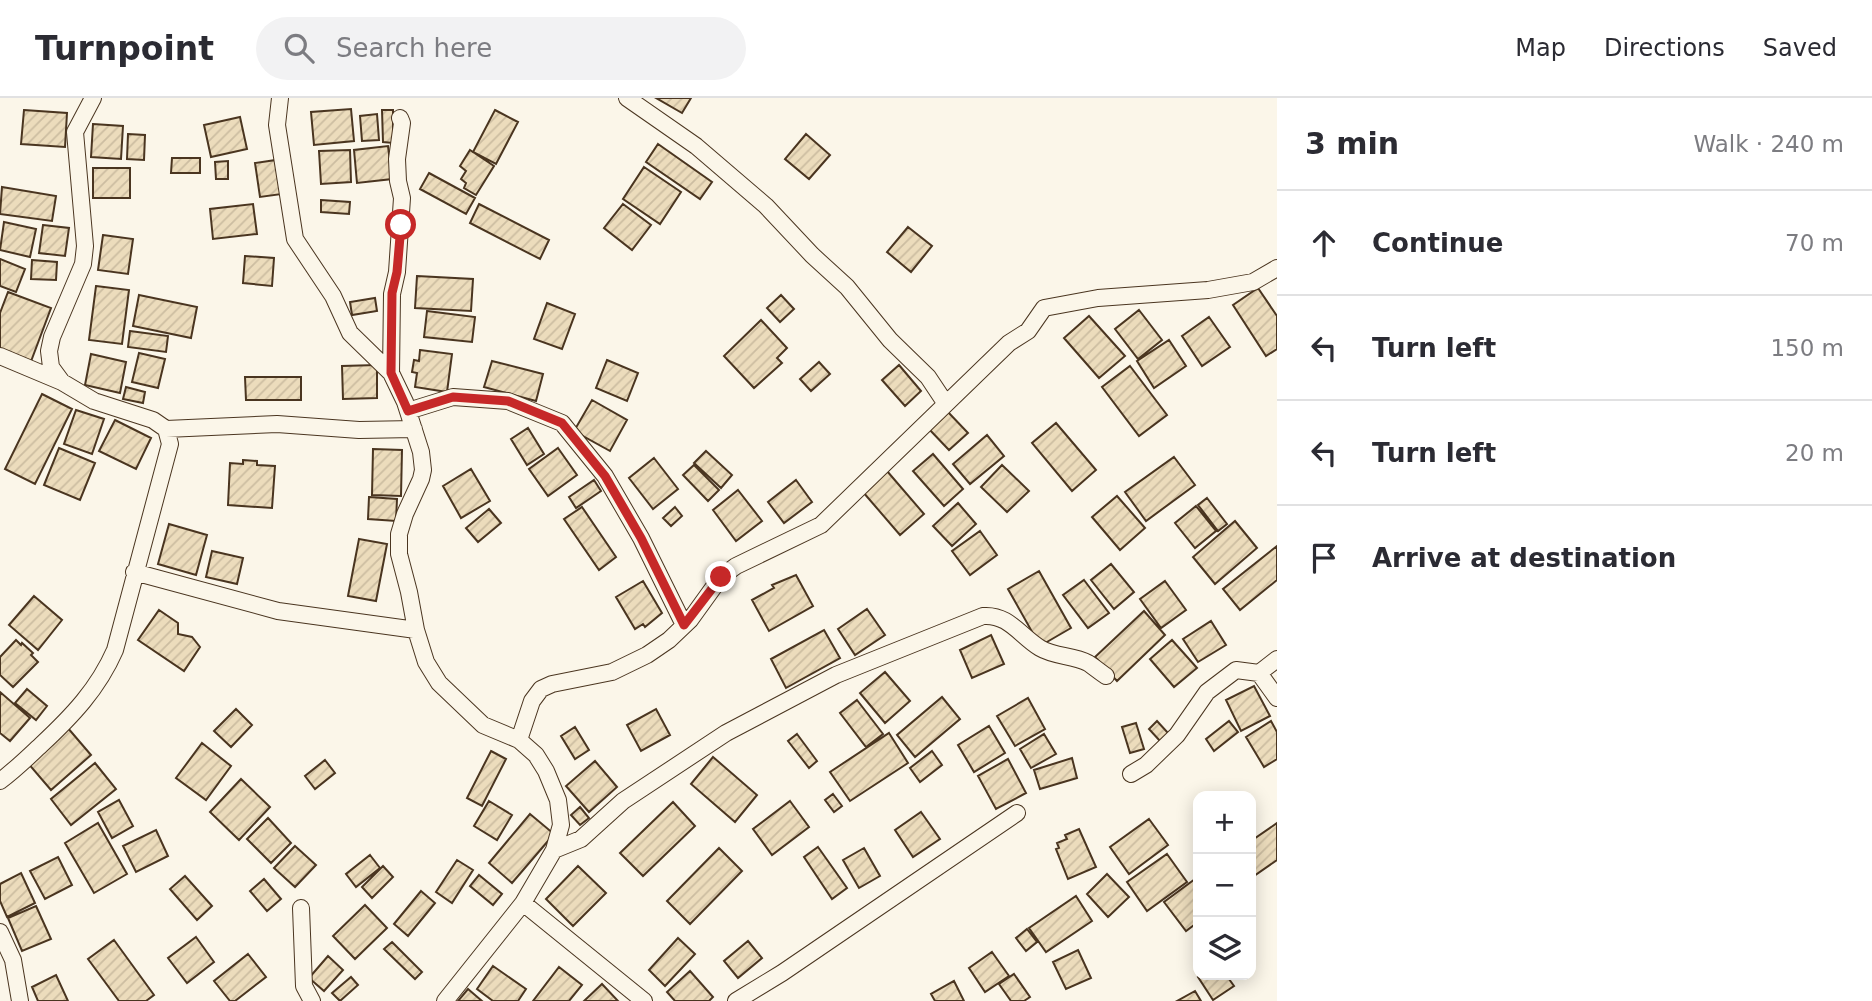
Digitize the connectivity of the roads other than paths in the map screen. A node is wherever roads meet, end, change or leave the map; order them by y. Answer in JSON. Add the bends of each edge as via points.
{"nodes":[{"id":1,"x":93,"y":98,"type":"edge"},
{"id":2,"x":279,"y":98,"type":"edge"},
{"id":3,"x":627,"y":98,"type":"edge"},
{"id":4,"x":400,"y":118,"type":"dead end"},
{"id":5,"x":1277,"y":268,"type":"edge"},
{"id":6,"x":0,"y":356,"type":"edge"},
{"id":7,"x":391,"y":373,"type":"junction"},
{"id":8,"x":62,"y":382,"type":"junction"},
{"id":9,"x":946,"y":404,"type":"junction"},
{"id":10,"x":408,"y":411,"type":"junction"},
{"id":11,"x":166,"y":429,"type":"junction"},
{"id":12,"x":414,"y":429,"type":"junction"},
{"id":13,"x":134,"y":572,"type":"junction"},
{"id":14,"x":684,"y":625,"type":"junction"},
{"id":15,"x":416,"y":630,"type":"junction"},
{"id":16,"x":1277,"y":659,"type":"edge"},
{"id":17,"x":1259,"y":673,"type":"junction"},
{"id":18,"x":1106,"y":676,"type":"dead end"},
{"id":19,"x":1277,"y":698,"type":"edge"},
{"id":20,"x":519,"y":740,"type":"junction"},
{"id":21,"x":1131,"y":774,"type":"dead end"},
{"id":22,"x":0,"y":781,"type":"edge"},
{"id":23,"x":1017,"y":814,"type":"dead end"},
{"id":24,"x":554,"y":850,"type":"junction"},
{"id":25,"x":523,"y":903,"type":"junction"},
{"id":26,"x":301,"y":908,"type":"dead end"},
{"id":27,"x":0,"y":933,"type":"edge"},
{"id":28,"x":20,"y":1001,"type":"edge"},
{"id":29,"x":312,"y":1001,"type":"edge"},
{"id":30,"x":445,"y":1001,"type":"edge"},
{"id":31,"x":644,"y":1001,"type":"edge"},
{"id":32,"x":736,"y":1001,"type":"edge"}],
"edges":[{"from":1,"to":8,"type":"street","via":[[75,132],[83,264],[49,351],[51,368]]},
{"from":2,"to":7,"type":"street","via":[[277,125],[296,239],[333,296],[350,333]]},
{"from":3,"to":9,"type":"street","via":[[696,146],[774,213],[847,287],[928,377]]},
{"from":4,"to":7,"type":"street","via":[[397,159],[402,198],[392,293]]},
{"from":5,"to":9,"type":"street","via":[[1253,282],[1208,290],[1098,298],[1044,308],[1028,331]]},
{"from":6,"to":8,"type":"street"},
{"from":7,"to":10,"type":"street"},
{"from":8,"to":11,"type":"street","via":[[94,401],[153,420]]},
{"from":9,"to":14,"type":"street","via":[[821,525],[721,577]]},
{"from":10,"to":12,"type":"street"},
{"from":10,"to":14,"type":"street","via":[[453,397],[508,401],[562,423],[605,476]]},
{"from":11,"to":12,"type":"street","via":[[277,424]]},
{"from":11,"to":13,"type":"street","via":[[170,444],[166,463]]},
{"from":12,"to":15,"type":"street","via":[[423,470],[399,534],[399,554]]},
{"from":13,"to":15,"type":"street","via":[[278,611]]},
{"from":13,"to":22,"type":"street","via":[[115,650],[92,693]]},
{"from":14,"to":20,"type":"street","via":[[648,655],[612,672],[541,689],[532,701]]},
{"from":15,"to":20,"type":"street","via":[[426,662],[439,682],[483,725]]},
{"from":16,"to":17,"type":"street"},
{"from":17,"to":19,"type":"street"},
{"from":17,"to":21,"type":"street","via":[[1236,670],[1207,692],[1177,734]]},
{"from":18,"to":24,"type":"street","via":[[1088,663],[1038,647],[995,615],[983,616],[836,675],[726,733],[623,802],[581,839]]},
{"from":20,"to":24,"type":"street","via":[[536,755],[558,800],[561,825]]},
{"from":23,"to":32,"type":"street"},
{"from":24,"to":25,"type":"street"},
{"from":25,"to":30,"type":"street"},
{"from":25,"to":31,"type":"street"},
{"from":26,"to":29,"type":"street","via":[[304,986]]},
{"from":27,"to":28,"type":"street","via":[[13,960]]}]}
